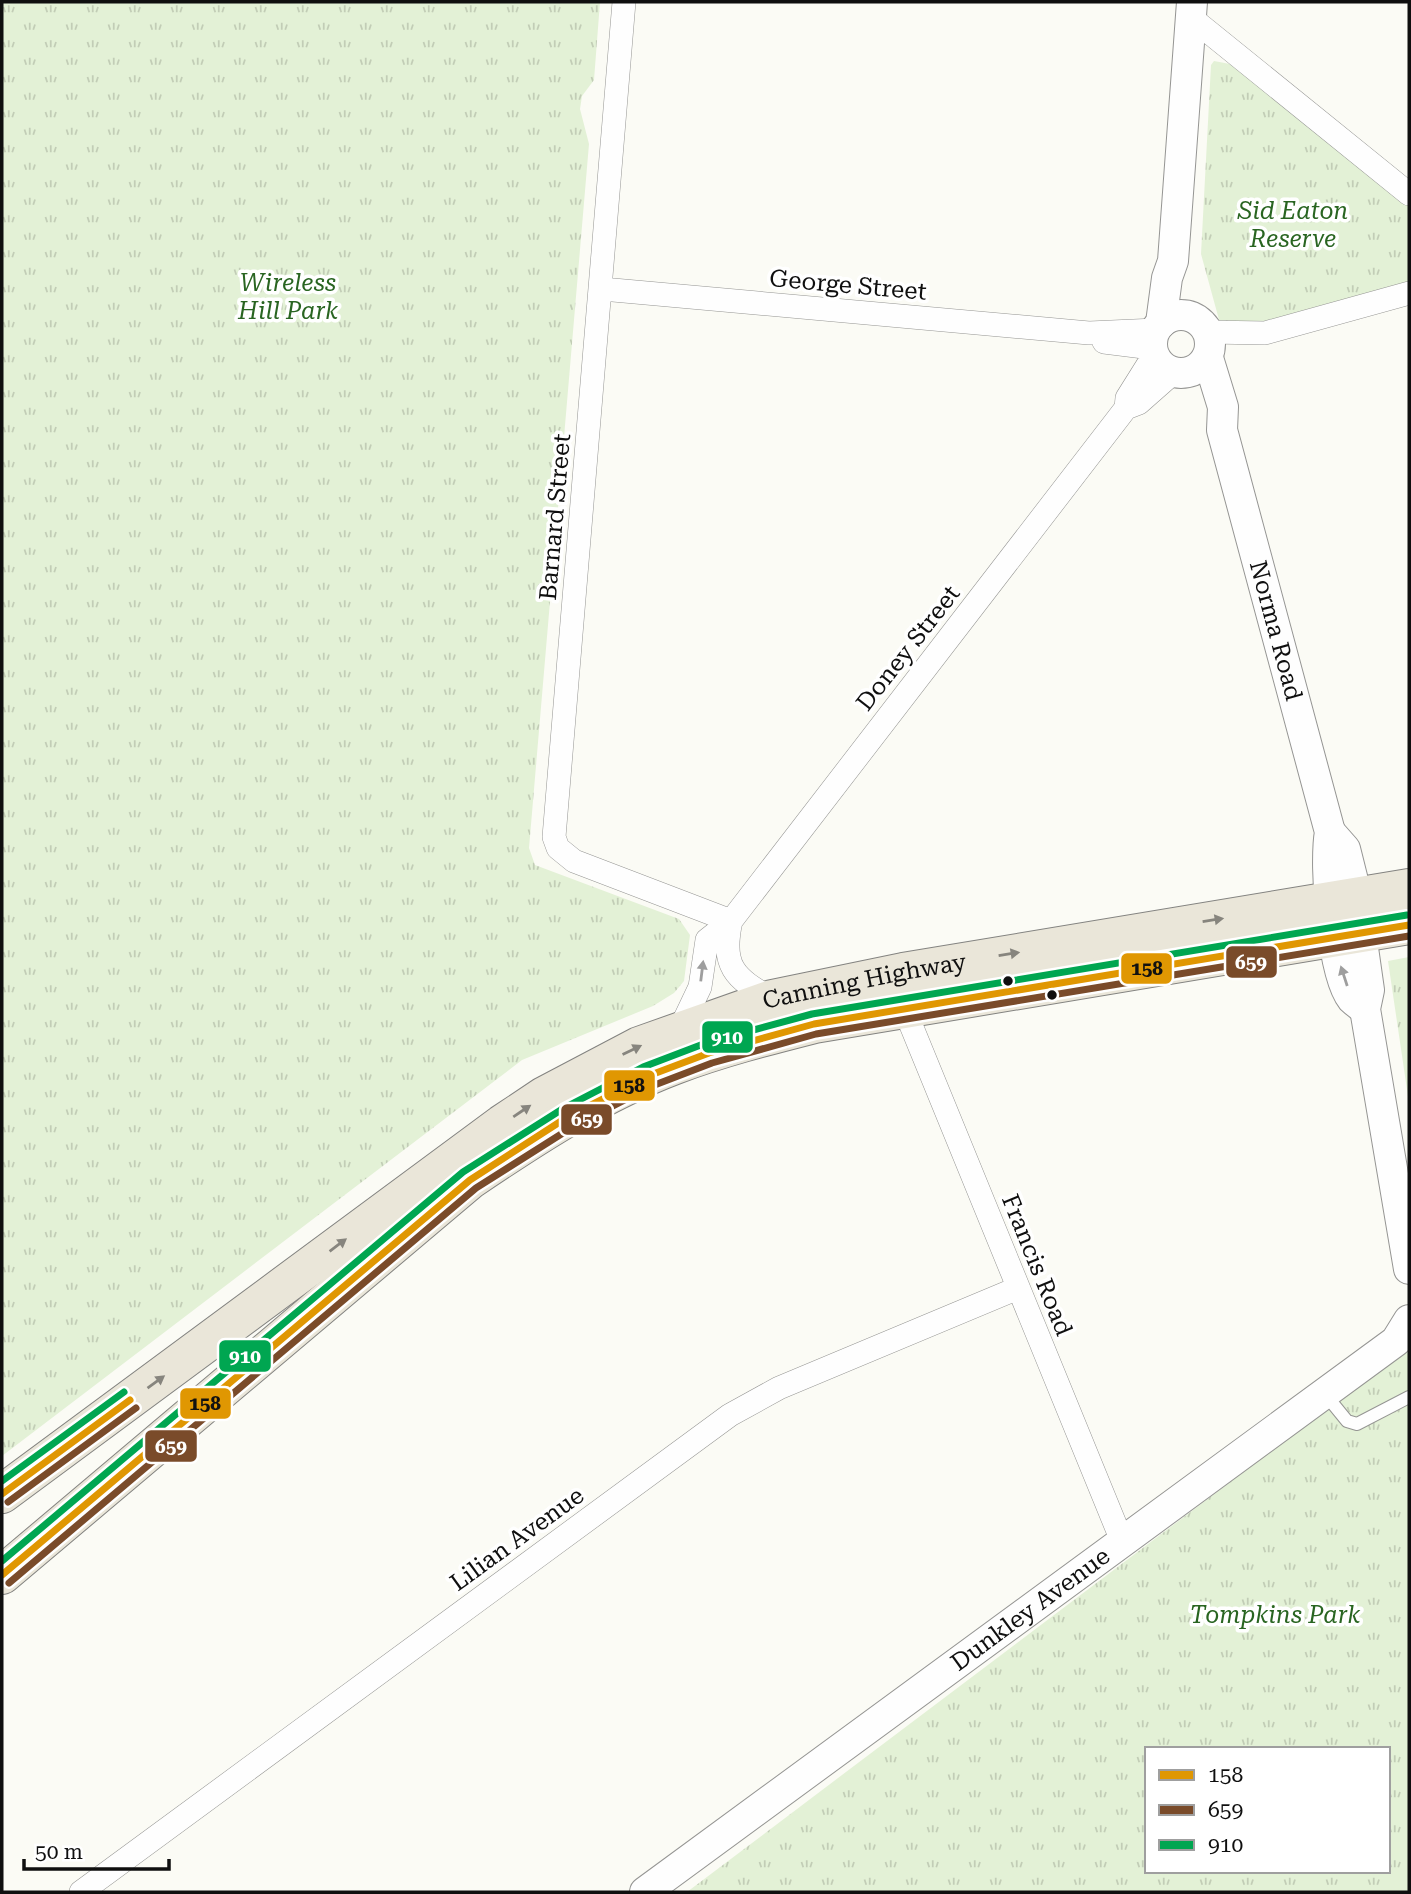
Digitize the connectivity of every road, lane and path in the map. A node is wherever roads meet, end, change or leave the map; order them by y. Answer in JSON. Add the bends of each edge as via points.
{"nodes":[{"id":1,"x":624,"y":2,"type":"edge"},
{"id":2,"x":1190,"y":9,"type":"edge"},
{"id":3,"x":1409,"y":194,"type":"edge"},
{"id":4,"x":1173,"y":261,"type":"junction"},
{"id":5,"x":602,"y":289,"type":"junction"},
{"id":6,"x":1409,"y":293,"type":"edge"},
{"id":7,"x":1204,"y":339,"type":"junction"},
{"id":8,"x":1163,"y":350,"type":"junction"},
{"id":9,"x":1222,"y":430,"type":"junction"},
{"id":10,"x":1409,"y":888,"type":"edge"},
{"id":11,"x":1346,"y":917,"type":"junction"},
{"id":12,"x":731,"y":921,"type":"junction"},
{"id":13,"x":1409,"y":925,"type":"edge"},
{"id":14,"x":772,"y":999,"type":"junction"},
{"id":15,"x":904,"y":1008,"type":"junction"},
{"id":16,"x":680,"y":1029,"type":"junction"},
{"id":17,"x":1409,"y":1269,"type":"edge"},
{"id":18,"x":1018,"y":1288,"type":"junction"},
{"id":19,"x":1409,"y":1320,"type":"edge"},
{"id":20,"x":1324,"y":1393,"type":"junction"},
{"id":21,"x":1409,"y":1397,"type":"edge"},
{"id":22,"x":2,"y":1494,"type":"edge"},
{"id":23,"x":1122,"y":1541,"type":"junction"},
{"id":24,"x":2,"y":1574,"type":"edge"},
{"id":25,"x":81,"y":1892,"type":"edge"},
{"id":26,"x":645,"y":1892,"type":"edge"}],
"edges":[{"from":1,"to":5,"type":"street","name":"Barnard Street"},
{"from":2,"to":3,"type":"street"},
{"from":2,"to":4,"type":"street","name":"Norma Road"},
{"from":4,"to":7,"type":"street","name":"Norma Road"},
{"from":4,"to":8,"type":"street","name":"Norma Road","via":[[1167,278]]},
{"from":5,"to":8,"type":"street","name":"George Street","via":[[1089,333],[1104,342]]},
{"from":5,"to":12,"type":"street","name":"Barnard Street","via":[[554,837],[558,848],[574,861]]},
{"from":6,"to":7,"type":"street","via":[[1265,333]]},
{"from":7,"to":8,"type":"street","via":[[1199,368]]},
{"from":7,"to":8,"type":"street","via":[[1169,317]]},
{"from":7,"to":9,"type":"street","name":"Norma Road","via":[[1223,407]]},
{"from":8,"to":9,"type":"street","name":"Norma Road"},
{"from":8,"to":12,"type":"street","name":"Doney Street","via":[[1139,403],[1126,408]]},
{"from":9,"to":11,"type":"street","name":"Norma Road","via":[[1330,832],[1345,849]]},
{"from":10,"to":11,"type":"highway","name":"Canning Highway"},
{"from":11,"to":13,"type":"highway","name":"Canning Highway"},
{"from":14,"to":11,"type":"highway","name":"Canning Highway","one_way":true,"via":[[902,972]]},
{"from":11,"to":15,"type":"highway","name":"Canning Highway"},
{"from":11,"to":17,"type":"street","via":[[1369,990],[1365,1009]]},
{"from":12,"to":14,"type":"street","via":[[726,943],[729,961],[739,978]]},
{"from":16,"to":12,"type":"street","name":"Doney Street","one_way":true,"via":[[700,987],[707,940]]},
{"from":14,"to":16,"type":"highway","name":"Canning Highway"},
{"from":15,"to":18,"type":"street","name":"Francis Road"},
{"from":15,"to":24,"type":"highway","name":"Canning Highway","via":[[814,1024],[698,1057],[612,1093],[541,1132],[470,1180]]},
{"from":22,"to":16,"type":"highway","name":"Canning Highway","one_way":true,"via":[[502,1124],[585,1073]]},
{"from":18,"to":23,"type":"street","name":"Francis Road"},
{"from":18,"to":25,"type":"street","name":"Lilian Avenue","via":[[779,1388],[730,1415]]},
{"from":19,"to":20,"type":"street","name":"Dunkley Avenue","via":[[1396,1341]]},
{"from":20,"to":21,"type":"lane","via":[[1347,1421],[1357,1424]]},
{"from":20,"to":23,"type":"street","name":"Dunkley Avenue"},
{"from":23,"to":26,"type":"street","name":"Dunkley Avenue"}]}
